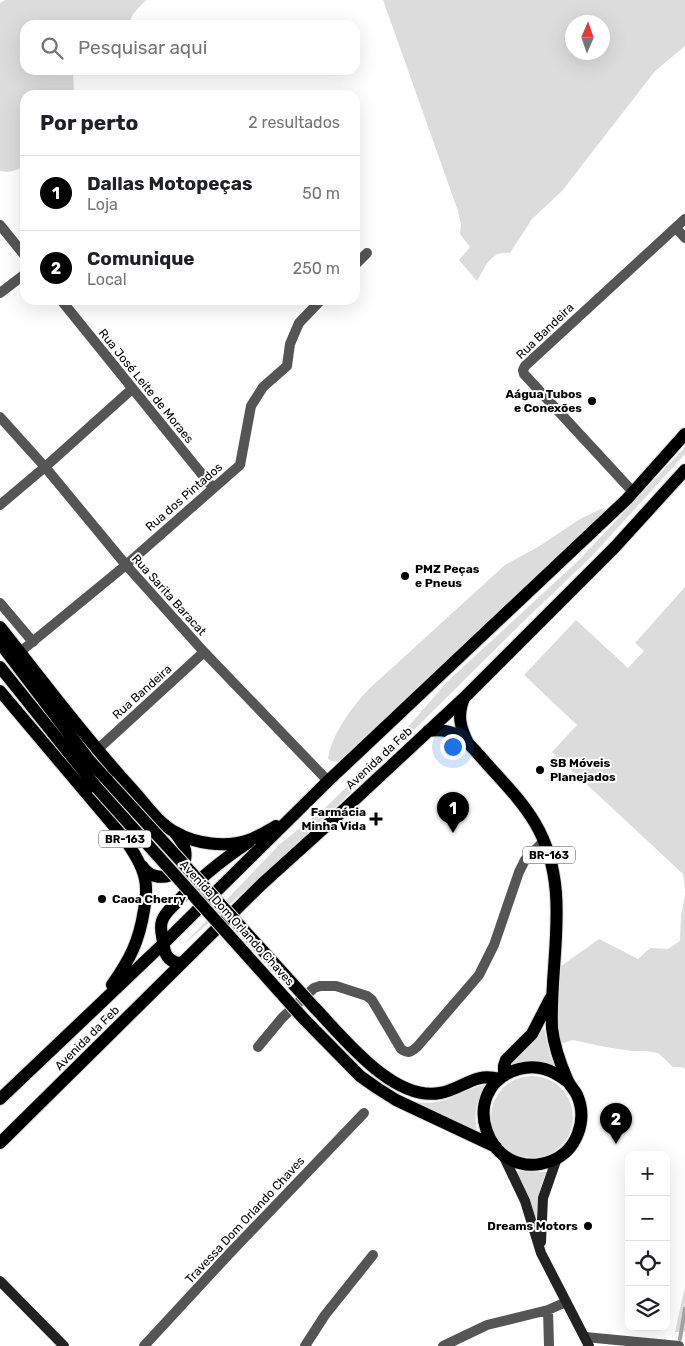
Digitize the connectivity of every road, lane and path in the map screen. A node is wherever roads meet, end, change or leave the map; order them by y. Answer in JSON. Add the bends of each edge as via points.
{"nodes":[{"id":1,"x":685,"y":219,"type":"edge"},
{"id":2,"x":0,"y":225,"type":"edge"},
{"id":3,"x":676,"y":228,"type":"junction"},
{"id":4,"x":685,"y":238,"type":"edge"},
{"id":5,"x":20,"y":250,"type":"edge"},
{"id":6,"x":367,"y":253,"type":"dead end"},
{"id":7,"x":360,"y":260,"type":"edge"},
{"id":8,"x":20,"y":278,"type":"edge"},
{"id":9,"x":0,"y":293,"type":"edge"},
{"id":10,"x":65,"y":305,"type":"edge"},
{"id":11,"x":316,"y":305,"type":"edge"},
{"id":12,"x":132,"y":389,"type":"junction"},
{"id":13,"x":0,"y":417,"type":"edge"},
{"id":14,"x":685,"y":434,"type":"edge"},
{"id":15,"x":45,"y":467,"type":"junction"},
{"id":16,"x":685,"y":470,"type":"edge"},
{"id":17,"x":212,"y":488,"type":"junction"},
{"id":18,"x":633,"y":492,"type":"junction"},
{"id":19,"x":0,"y":505,"type":"edge"},
{"id":20,"x":126,"y":565,"type":"junction"},
{"id":21,"x":0,"y":603,"type":"edge"},
{"id":22,"x":0,"y":628,"type":"edge"},
{"id":23,"x":32,"y":642,"type":"junction"},
{"id":24,"x":0,"y":643,"type":"edge"},
{"id":25,"x":20,"y":652,"type":"junction"},
{"id":26,"x":204,"y":652,"type":"junction"},
{"id":27,"x":0,"y":667,"type":"edge"},
{"id":28,"x":0,"y":691,"type":"edge"},
{"id":29,"x":465,"y":697,"type":"junction"},
{"id":30,"x":428,"y":731,"type":"junction"},
{"id":31,"x":468,"y":743,"type":"junction"},
{"id":32,"x":97,"y":750,"type":"junction"},
{"id":33,"x":328,"y":781,"type":"junction"},
{"id":34,"x":102,"y":784,"type":"junction"},
{"id":35,"x":291,"y":818,"type":"junction"},
{"id":36,"x":174,"y":832,"type":"junction"},
{"id":37,"x":263,"y":834,"type":"junction"},
{"id":38,"x":544,"y":841,"type":"junction"},
{"id":39,"x":136,"y":856,"type":"junction"},
{"id":40,"x":164,"y":944,"type":"junction"},
{"id":41,"x":182,"y":963,"type":"junction"},
{"id":42,"x":552,"y":994,"type":"junction"},
{"id":43,"x":91,"y":1013,"type":"junction"},
{"id":44,"x":258,"y":1047,"type":"dead end"},
{"id":45,"x":501,"y":1077,"type":"junction"},
{"id":46,"x":568,"y":1082,"type":"junction"},
{"id":47,"x":0,"y":1099,"type":"edge"},
{"id":48,"x":364,"y":1113,"type":"dead end"},
{"id":49,"x":0,"y":1144,"type":"edge"},
{"id":50,"x":499,"y":1151,"type":"junction"},
{"id":51,"x":557,"y":1158,"type":"junction"},
{"id":52,"x":541,"y":1252,"type":"junction"},
{"id":53,"x":373,"y":1255,"type":"dead end"},
{"id":54,"x":0,"y":1281,"type":"edge"},
{"id":55,"x":566,"y":1302,"type":"junction"},
{"id":56,"x":548,"y":1310,"type":"junction"},
{"id":57,"x":587,"y":1342,"type":"edge"},
{"id":58,"x":64,"y":1346,"type":"edge"},
{"id":59,"x":144,"y":1346,"type":"edge"},
{"id":60,"x":305,"y":1346,"type":"edge"},
{"id":61,"x":443,"y":1346,"type":"edge"},
{"id":62,"x":549,"y":1346,"type":"edge"},
{"id":63,"x":679,"y":1346,"type":"edge"}],
"edges":[{"from":1,"to":3,"type":"street","name":"Rua Bandeira"},
{"from":2,"to":5,"type":"street"},
{"from":3,"to":4,"type":"street"},
{"from":3,"to":18,"type":"street","name":"Rua Bandeira","via":[[522,370]]},
{"from":6,"to":7,"type":"street"},
{"from":8,"to":9,"type":"street"},
{"from":10,"to":12,"type":"street","name":"Rua José Leite de Moraes"},
{"from":11,"to":17,"type":"street","name":"Rua dos Pintados","via":[[299,323],[290,344],[287,366],[263,387],[251,406],[240,465]]},
{"from":12,"to":15,"type":"street"},
{"from":12,"to":17,"type":"street","name":"Rua José Leite de Moraes"},
{"from":13,"to":15,"type":"street","name":"Rua Sarita Baracat"},
{"from":14,"to":18,"type":"main road","name":"Avenida da Feb"},
{"from":15,"to":19,"type":"street"},
{"from":15,"to":20,"type":"street","name":"Rua Sarita Baracat"},
{"from":16,"to":29,"type":"main road","name":"Avenida da Feb","via":[[615,547]]},
{"from":17,"to":20,"type":"street","name":"Rua dos Pintados"},
{"from":18,"to":33,"type":"main road","name":"Avenida da Feb"},
{"from":20,"to":23,"type":"street","name":"Rua dos Pintados"},
{"from":20,"to":26,"type":"street","name":"Rua Sarita Baracat"},
{"from":21,"to":23,"type":"street"},
{"from":22,"to":25,"type":"main road"},
{"from":23,"to":25,"type":"street","name":"Rua dos Pintados"},
{"from":24,"to":34,"type":"main road","name":"Avenida Dom Orlando Chaves","number":"BR-163","via":[[89,760]]},
{"from":25,"to":32,"type":"main road"},
{"from":26,"to":32,"type":"street","name":"Rua Bandeira"},
{"from":26,"to":33,"type":"street","name":"Rua Sarita Baracat"},
{"from":27,"to":34,"type":"main road","name":"Avenida Dom Orlando Chaves","number":"BR-163"},
{"from":28,"to":39,"type":"main road","number":"BR-163"},
{"from":29,"to":30,"type":"main road","name":"Avenida da Feb"},
{"from":29,"to":31,"type":"main road","via":[[459,716]]},
{"from":30,"to":31,"type":"main road","number":"BR-163","via":[[450,731]]},
{"from":30,"to":41,"type":"main road","name":"Avenida da Feb","via":[[262,884]]},
{"from":31,"to":38,"type":"main road","name":"Avenida Dom Orlando Chaves","number":"BR-163","via":[[520,801]]},
{"from":32,"to":36,"type":"main road"},
{"from":33,"to":35,"type":"main road","name":"Avenida da Feb"},
{"from":34,"to":45,"type":"main road","number":"BR-163","bridge":true,"via":[[375,1069],[408,1088],[434,1094],[476,1078]]},
{"from":34,"to":50,"type":"main road","name":"Avenida Dom Orlando Chaves","number":"BR-163","bridge":true,"via":[[303,1018],[360,1076],[396,1100]]},
{"from":35,"to":37,"type":"main road"},
{"from":35,"to":40,"type":"main road","name":"Avenida da Feb"},
{"from":36,"to":37,"type":"main road","via":[[206,843],[249,840]]},
{"from":36,"to":39,"type":"main road","via":[[185,850],[185,860],[174,874],[161,878],[152,876]]},
{"from":37,"to":40,"type":"main road","via":[[210,870],[169,910],[160,926]]},
{"from":38,"to":42,"type":"main road","name":"Avenida Dom Orlando Chaves","number":"BR-163","via":[[554,872],[556,894]]},
{"from":38,"to":44,"type":"street","via":[[518,872],[494,945],[479,975],[417,1047],[410,1052],[401,1049],[372,1000],[361,993],[336,986],[320,986],[282,1018]]},
{"from":39,"to":43,"type":"main road","number":"BR-163","via":[[145,878],[146,892],[139,938],[127,964]]},
{"from":40,"to":41,"type":"main road","via":[[167,957]]},
{"from":40,"to":43,"type":"main road","name":"Avenida da Feb"},
{"from":41,"to":49,"type":"main road","name":"Avenida da Feb"},
{"from":42,"to":45,"type":"main road","name":"Avenida Dom Orlando Chaves","number":"BR-163","via":[[532,1034],[506,1060]]},
{"from":42,"to":46,"type":"main road","name":"Avenida Dom Orlando Chaves","number":"BR-163","via":[[554,1040]]},
{"from":43,"to":47,"type":"main road","name":"Avenida da Feb","number":"BR-163"},
{"from":45,"to":46,"type":"main road","number":"BR-163","via":[[527,1067],[542,1068]]},
{"from":45,"to":50,"type":"main road","name":"Avenida Dom Orlando Chaves","number":"BR-163","via":[[489,1092],[484,1107],[489,1139]]},
{"from":46,"to":51,"type":"main road","name":"Avenida Dom Orlando Chaves","number":"BR-163","via":[[579,1101],[581,1122],[569,1149]]},
{"from":48,"to":59,"type":"street","name":"Travessa Dom Orlando Chaves"},
{"from":50,"to":51,"type":"main road","name":"Avenida Dom Orlando Chaves","number":"BR-163","via":[[527,1165],[543,1164]]},
{"from":50,"to":52,"type":"main road","name":"Avenida Dom Orlando Chaves","via":[[525,1200]]},
{"from":51,"to":52,"type":"main road","name":"Avenida Dom Orlando Chaves","via":[[543,1198]]},
{"from":52,"to":55,"type":"main road","name":"Avenida Dom Orlando Chaves"},
{"from":53,"to":60,"type":"street"},
{"from":54,"to":58,"type":"main road"},
{"from":55,"to":56,"type":"street"},
{"from":55,"to":57,"type":"main road","name":"Avenida Dom Orlando Chaves"},
{"from":56,"to":61,"type":"street","via":[[487,1325]]},
{"from":56,"to":62,"type":"street"},
{"from":57,"to":63,"type":"street"}]}
